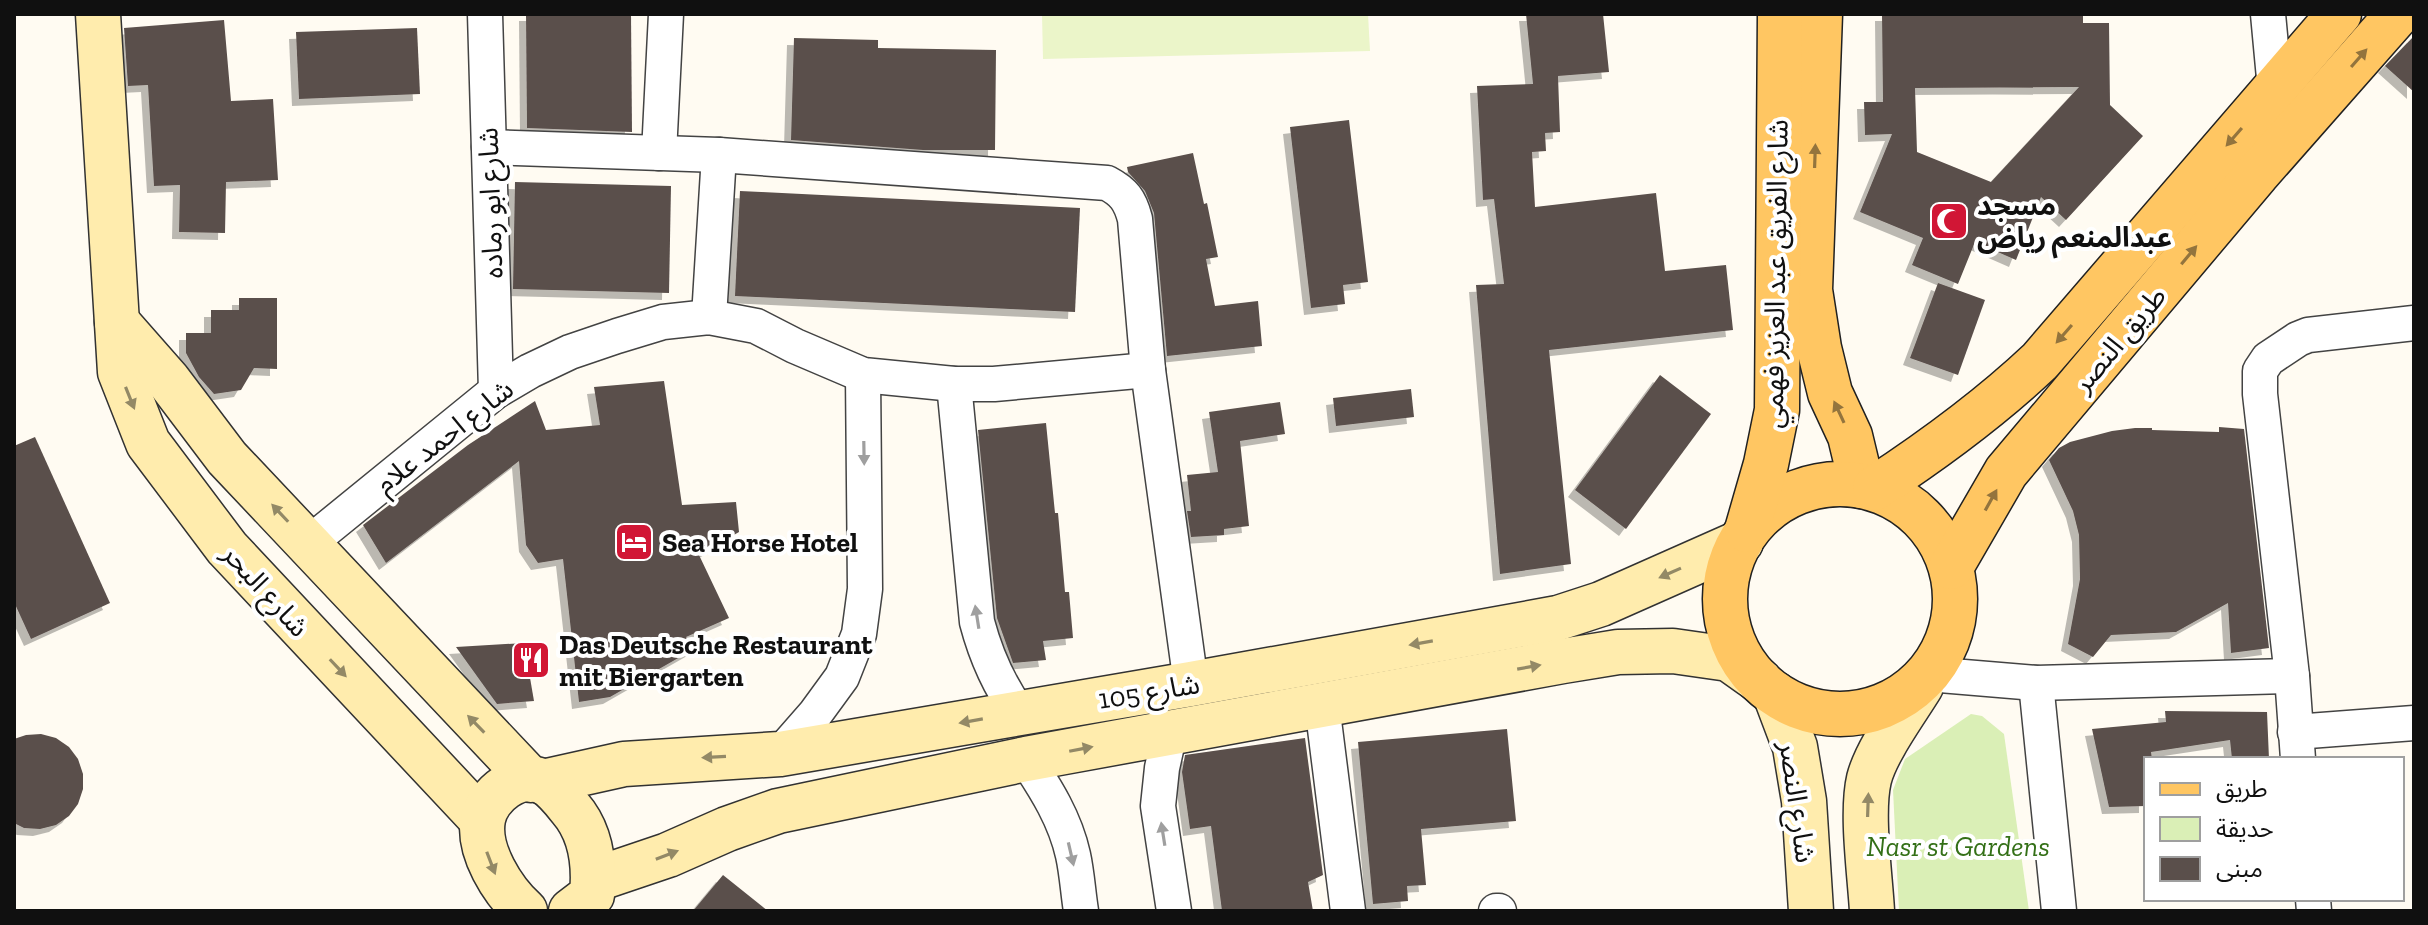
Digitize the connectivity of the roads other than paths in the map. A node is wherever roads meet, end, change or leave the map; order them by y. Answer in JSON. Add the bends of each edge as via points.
{"nodes":[{"id":1,"x":98,"y":14,"type":"edge"},
{"id":2,"x":485,"y":14,"type":"edge"},
{"id":3,"x":666,"y":14,"type":"edge"},
{"id":4,"x":1780,"y":14,"type":"edge"},
{"id":5,"x":1820,"y":14,"type":"edge"},
{"id":6,"x":2268,"y":14,"type":"edge"},
{"id":7,"x":2339,"y":14,"type":"edge"},
{"id":8,"x":2398,"y":14,"type":"edge"},
{"id":9,"x":2275,"y":89,"type":"junction"},
{"id":10,"x":489,"y":147,"type":"junction"},
{"id":11,"x":659,"y":153,"type":"junction"},
{"id":12,"x":719,"y":155,"type":"junction"},
{"id":13,"x":709,"y":317,"type":"junction"},
{"id":14,"x":117,"y":322,"type":"junction"},
{"id":15,"x":2414,"y":323,"type":"edge"},
{"id":16,"x":1148,"y":370,"type":"junction"},
{"id":17,"x":863,"y":375,"type":"junction"},
{"id":18,"x":954,"y":384,"type":"junction"},
{"id":19,"x":496,"y":391,"type":"junction"},
{"id":20,"x":1869,"y":487,"type":"junction"},
{"id":21,"x":1744,"y":536,"type":"junction"},
{"id":22,"x":308,"y":544,"type":"junction"},
{"id":23,"x":1951,"y":567,"type":"junction"},
{"id":24,"x":2292,"y":676,"type":"junction"},
{"id":25,"x":1925,"y":680,"type":"junction"},
{"id":26,"x":2036,"y":683,"type":"junction"},
{"id":27,"x":1191,"y":684,"type":"junction"},
{"id":28,"x":1768,"y":688,"type":"junction"},
{"id":29,"x":1322,"y":705,"type":"junction"},
{"id":30,"x":1019,"y":713,"type":"junction"},
{"id":31,"x":2414,"y":723,"type":"edge"},
{"id":32,"x":1170,"y":732,"type":"junction"},
{"id":33,"x":2297,"y":745,"type":"edge"},
{"id":34,"x":780,"y":754,"type":"junction"},
{"id":35,"x":1026,"y":759,"type":"junction"},
{"id":36,"x":537,"y":781,"type":"junction"},
{"id":37,"x":482,"y":820,"type":"junction"},
{"id":38,"x":588,"y":899,"type":"edge"},
{"id":39,"x":517,"y":907,"type":"edge"},
{"id":40,"x":1081,"y":911,"type":"edge"},
{"id":41,"x":1174,"y":911,"type":"edge"},
{"id":42,"x":1348,"y":911,"type":"edge"},
{"id":43,"x":1811,"y":911,"type":"edge"},
{"id":44,"x":1872,"y":911,"type":"edge"},
{"id":45,"x":2059,"y":911,"type":"edge"}],
"edges":[{"from":1,"to":14,"type":"street","name":"شارع البحر"},
{"from":2,"to":10,"type":"street","name":"شارع ابو رماده"},
{"from":3,"to":11,"type":"street"},
{"from":4,"to":21,"type":"main road","name":"شارع الفريق عبد العزيز فهمي","via":[[1777,410]]},
{"from":20,"to":5,"type":"main road","name":"شارع الفريق عبد العزيز فهمي","one_way":true,"via":[[1830,393],[1810,290]]},
{"from":6,"to":9,"type":"street"},
{"from":7,"to":9,"type":"main road","name":"طريق النصر"},
{"from":23,"to":8,"type":"main road","name":"طريق النصر","one_way":true,"via":[[2006,472]]},
{"from":9,"to":20,"type":"main road","name":"طريق النصر","one_way":true,"via":[[2040,361],[1927,454]]},
{"from":10,"to":11,"type":"street"},
{"from":10,"to":19,"type":"street","name":"شارع ابو رماده"},
{"from":11,"to":12,"type":"street"},
{"from":12,"to":13,"type":"street"},
{"from":12,"to":16,"type":"street","via":[[1107,183],[1121,190],[1135,219]]},
{"from":13,"to":17,"type":"street","name":"شارع احمد علام","via":[[756,326]]},
{"from":13,"to":19,"type":"street","name":"شارع احمد علام","via":[[663,322],[570,352]]},
{"from":22,"to":14,"type":"street","one_way":true,"via":[[227,458]]},
{"from":14,"to":37,"type":"street","name":"شارع البحر","one_way":true,"via":[[120,372],[148,443],[179,486],[227,548]]},
{"from":15,"to":24,"type":"street","via":[[2308,335],[2285,346],[2260,371]]},
{"from":16,"to":18,"type":"street","name":"شارع احمد علام"},
{"from":16,"to":27,"type":"street"},
{"from":17,"to":18,"type":"street","name":"شارع احمد علام"},
{"from":17,"to":34,"type":"street","one_way":true,"via":[[865,589],[859,634],[842,677]]},
{"from":30,"to":18,"type":"street","one_way":true,"via":[[987,657],[977,622]]},
{"from":19,"to":22,"type":"street","name":"شارع احمد علام"},
{"from":20,"to":21,"type":"main road","via":[[1839,483],[1804,488],[1772,504]]},
{"from":20,"to":23,"type":"main road","via":[[1893,495],[1918,514],[1938,538]]},
{"from":21,"to":27,"type":"street","name":"شارع 105","one_way":true,"via":[[1601,604],[1558,618]]},
{"from":21,"to":28,"type":"main road","via":[[1729,568],[1725,609],[1736,648]]},
{"from":36,"to":22,"type":"street","one_way":true},
{"from":23,"to":25,"type":"main road","via":[[1955,606],[1946,645]]},
{"from":24,"to":26,"type":"street"},
{"from":24,"to":33,"type":"street"},
{"from":25,"to":26,"type":"street"},
{"from":25,"to":28,"type":"main road","via":[[1896,700],[1856,713],[1814,711]]},
{"from":44,"to":25,"type":"street","one_way":true,"via":[[1869,778]]},
{"from":26,"to":45,"type":"street"},
{"from":27,"to":30,"type":"street","name":"شارع 105"},
{"from":29,"to":28,"type":"street","name":"شارع 105","one_way":true,"via":[[1618,652],[1673,651],[1729,659]]},
{"from":28,"to":43,"type":"street","name":"شارع النصر","via":[[1795,747]]},
{"from":29,"to":32,"type":"street","name":"شارع 105"},
{"from":29,"to":42,"type":"street"},
{"from":30,"to":34,"type":"street","name":"شارع 105","one_way":true},
{"from":31,"to":33,"type":"street"},
{"from":35,"to":32,"type":"street","name":"شارع 105","one_way":true},
{"from":41,"to":32,"type":"street","one_way":true,"via":[[1158,806]]},
{"from":34,"to":36,"type":"street","name":"شارع 105","one_way":true,"via":[[624,764]]},
{"from":38,"to":35,"type":"street","name":"شارع 105","one_way":true,"via":[[668,855],[778,811]]},
{"from":35,"to":40,"type":"street","one_way":true,"via":[[1062,820]]},
{"from":36,"to":37,"type":"street","name":"شارع 105","via":[[499,791]]},
{"from":36,"to":38,"type":"street","via":[[561,796],[581,825],[593,858]]},
{"from":37,"to":39,"type":"street","one_way":true,"via":[[490,862]]}]}
